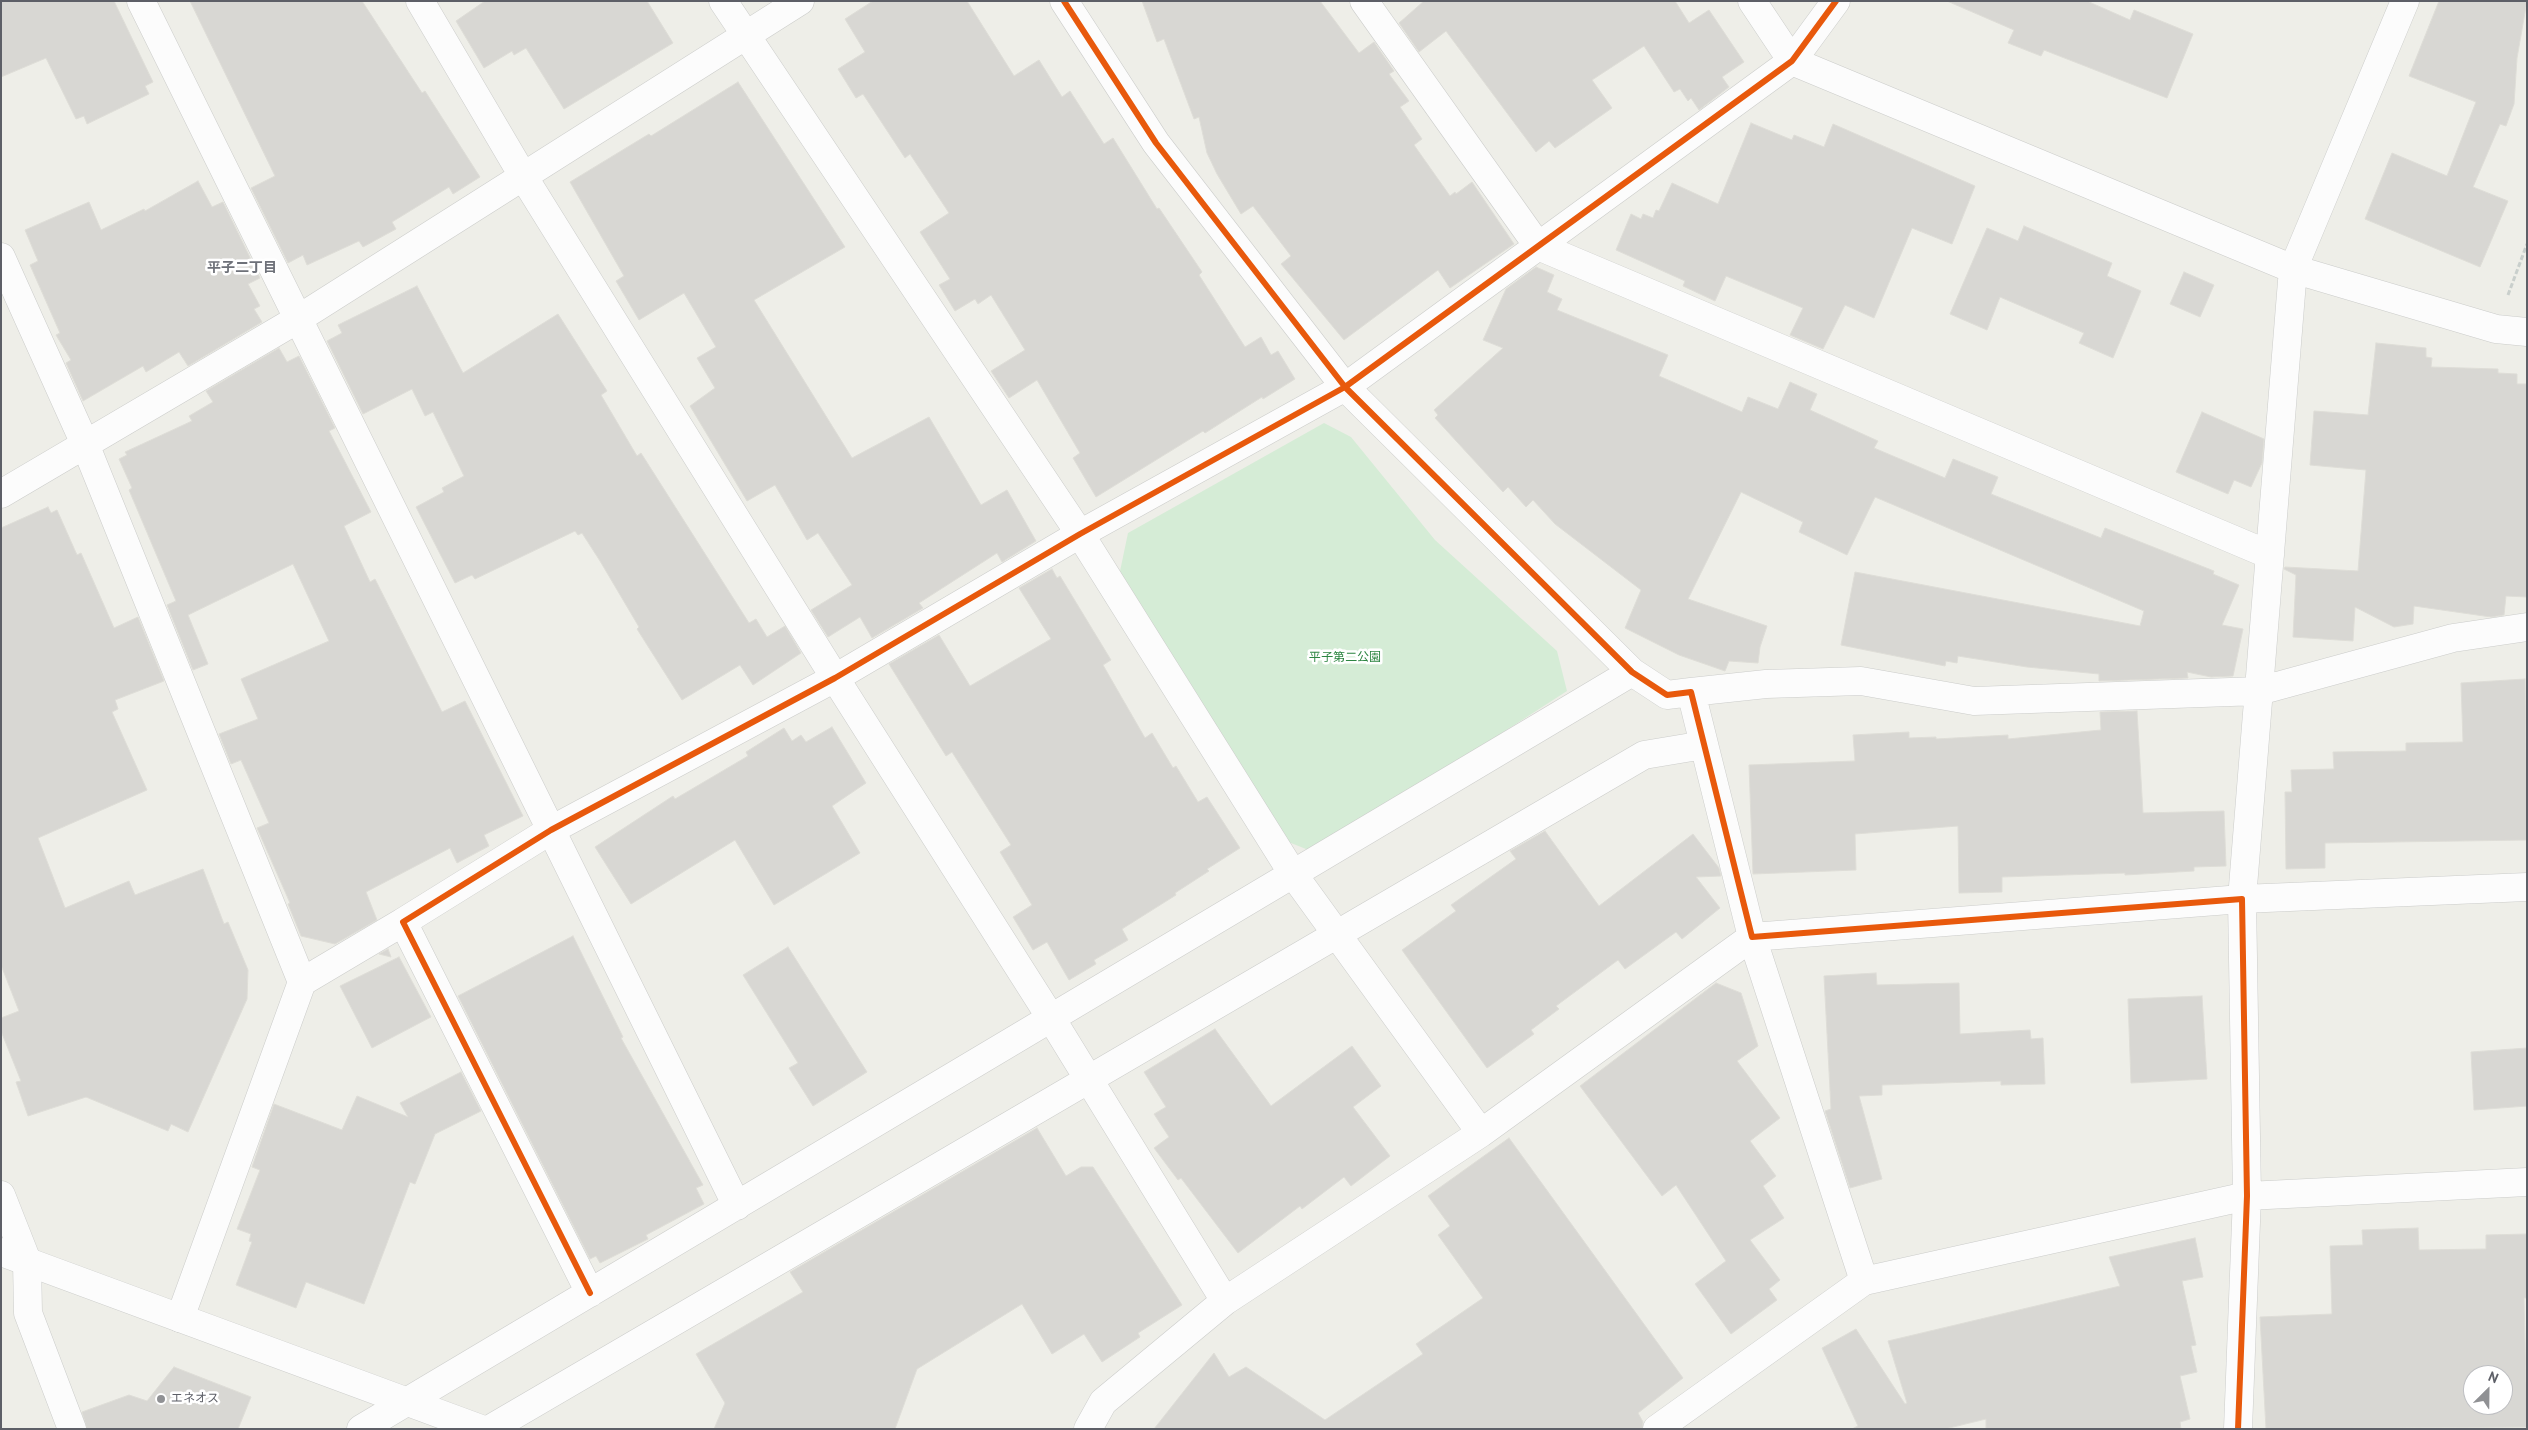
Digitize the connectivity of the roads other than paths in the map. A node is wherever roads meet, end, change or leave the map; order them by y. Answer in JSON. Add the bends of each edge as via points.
{"nodes":[{"id":1,"x":141,"y":1,"type":"edge"},
{"id":2,"x":420,"y":1,"type":"edge"},
{"id":3,"x":723,"y":1,"type":"edge"},
{"id":4,"x":800,"y":1,"type":"edge"},
{"id":5,"x":1064,"y":1,"type":"edge"},
{"id":6,"x":1364,"y":1,"type":"edge"},
{"id":7,"x":1752,"y":1,"type":"edge"},
{"id":8,"x":1836,"y":1,"type":"edge"},
{"id":9,"x":2403,"y":2,"type":"edge"},
{"id":10,"x":746,"y":35,"type":"junction"},
{"id":11,"x":1792,"y":61,"type":"junction"},
{"id":12,"x":523,"y":176,"type":"junction"},
{"id":13,"x":1538,"y":246,"type":"junction"},
{"id":14,"x":1,"y":256,"type":"edge"},
{"id":15,"x":2293,"y":269,"type":"junction"},
{"id":16,"x":298,"y":319,"type":"junction"},
{"id":17,"x":2527,"y":332,"type":"edge"},
{"id":18,"x":1345,"y":387,"type":"junction"},
{"id":19,"x":84,"y":444,"type":"junction"},
{"id":20,"x":1,"y":494,"type":"edge"},
{"id":21,"x":1080,"y":534,"type":"junction"},
{"id":22,"x":2270,"y":555,"type":"junction"},
{"id":23,"x":2527,"y":627,"type":"edge"},
{"id":24,"x":1632,"y":672,"type":"junction"},
{"id":25,"x":835,"y":678,"type":"junction"},
{"id":26,"x":2259,"y":691,"type":"junction"},
{"id":27,"x":1691,"y":692,"type":"junction"},
{"id":28,"x":1704,"y":745,"type":"junction"},
{"id":29,"x":551,"y":830,"type":"junction"},
{"id":30,"x":1293,"y":874,"type":"junction"},
{"id":31,"x":2527,"y":887,"type":"edge"},
{"id":32,"x":2242,"y":898,"type":"junction"},
{"id":33,"x":403,"y":922,"type":"junction"},
{"id":34,"x":1337,"y":935,"type":"junction"},
{"id":35,"x":1752,"y":937,"type":"junction"},
{"id":36,"x":302,"y":982,"type":"junction"},
{"id":37,"x":1051,"y":1018,"type":"junction"},
{"id":38,"x":1089,"y":1079,"type":"junction"},
{"id":39,"x":1481,"y":1133,"type":"junction"},
{"id":40,"x":2527,"y":1182,"type":"edge"},
{"id":41,"x":1,"y":1195,"type":"edge"},
{"id":42,"x":2247,"y":1196,"type":"junction"},
{"id":43,"x":736,"y":1206,"type":"junction"},
{"id":44,"x":1,"y":1252,"type":"edge"},
{"id":45,"x":27,"y":1261,"type":"junction"},
{"id":46,"x":1864,"y":1281,"type":"junction"},
{"id":47,"x":590,"y":1293,"type":"junction"},
{"id":48,"x":1224,"y":1300,"type":"junction"},
{"id":49,"x":180,"y":1318,"type":"junction"},
{"id":50,"x":408,"y":1402,"type":"junction"},
{"id":51,"x":65,"y":1422,"type":"edge"},
{"id":52,"x":361,"y":1429,"type":"edge"},
{"id":53,"x":481,"y":1429,"type":"edge"},
{"id":54,"x":490,"y":1429,"type":"edge"},
{"id":55,"x":1088,"y":1429,"type":"edge"},
{"id":56,"x":1657,"y":1429,"type":"edge"},
{"id":57,"x":2238,"y":1429,"type":"edge"}],
"edges":[{"from":1,"to":16,"type":"street"},
{"from":2,"to":12,"type":"street"},
{"from":3,"to":10,"type":"street"},
{"from":4,"to":10,"type":"street"},
{"from":5,"to":18,"type":"street","via":[[1156,143]]},
{"from":6,"to":13,"type":"street"},
{"from":7,"to":11,"type":"street"},
{"from":8,"to":11,"type":"street"},
{"from":9,"to":15,"type":"street"},
{"from":10,"to":12,"type":"street"},
{"from":10,"to":21,"type":"street"},
{"from":11,"to":13,"type":"street"},
{"from":11,"to":15,"type":"street"},
{"from":12,"to":16,"type":"street"},
{"from":12,"to":25,"type":"street"},
{"from":13,"to":18,"type":"street"},
{"from":13,"to":22,"type":"street"},
{"from":14,"to":19,"type":"street"},
{"from":15,"to":17,"type":"street","via":[[2496,329]]},
{"from":15,"to":22,"type":"street"},
{"from":16,"to":19,"type":"street"},
{"from":16,"to":29,"type":"street"},
{"from":18,"to":21,"type":"street"},
{"from":18,"to":24,"type":"street"},
{"from":19,"to":20,"type":"street"},
{"from":19,"to":36,"type":"street"},
{"from":21,"to":25,"type":"street"},
{"from":21,"to":30,"type":"street"},
{"from":22,"to":26,"type":"street"},
{"from":23,"to":26,"type":"street","via":[[2453,638]]},
{"from":24,"to":27,"type":"street","via":[[1667,694]]},
{"from":24,"to":30,"type":"street"},
{"from":25,"to":29,"type":"street"},
{"from":25,"to":37,"type":"street"},
{"from":26,"to":27,"type":"street","via":[[1974,701],[1861,681],[1766,684]]},
{"from":26,"to":32,"type":"street"},
{"from":27,"to":28,"type":"street"},
{"from":28,"to":34,"type":"street","via":[[1644,755]]},
{"from":28,"to":35,"type":"street"},
{"from":29,"to":33,"type":"street"},
{"from":29,"to":43,"type":"street"},
{"from":30,"to":34,"type":"street"},
{"from":30,"to":37,"type":"street"},
{"from":31,"to":32,"type":"street"},
{"from":32,"to":35,"type":"street"},
{"from":32,"to":42,"type":"street"},
{"from":33,"to":36,"type":"street"},
{"from":33,"to":47,"type":"street"},
{"from":34,"to":38,"type":"street"},
{"from":34,"to":39,"type":"street"},
{"from":35,"to":39,"type":"street"},
{"from":35,"to":46,"type":"street"},
{"from":36,"to":49,"type":"street"},
{"from":37,"to":38,"type":"street"},
{"from":37,"to":43,"type":"street"},
{"from":38,"to":48,"type":"street"},
{"from":38,"to":54,"type":"street"},
{"from":39,"to":48,"type":"street"},
{"from":40,"to":42,"type":"street"},
{"from":41,"to":45,"type":"street"},
{"from":42,"to":46,"type":"street"},
{"from":42,"to":57,"type":"street"},
{"from":43,"to":47,"type":"street"},
{"from":44,"to":45,"type":"street"},
{"from":45,"to":49,"type":"street"},
{"from":45,"to":51,"type":"street","via":[[28,1313]]},
{"from":46,"to":56,"type":"street"},
{"from":47,"to":50,"type":"street"},
{"from":48,"to":55,"type":"street","via":[[1103,1402]]},
{"from":49,"to":50,"type":"street"},
{"from":50,"to":52,"type":"street"},
{"from":50,"to":53,"type":"street"}]}
